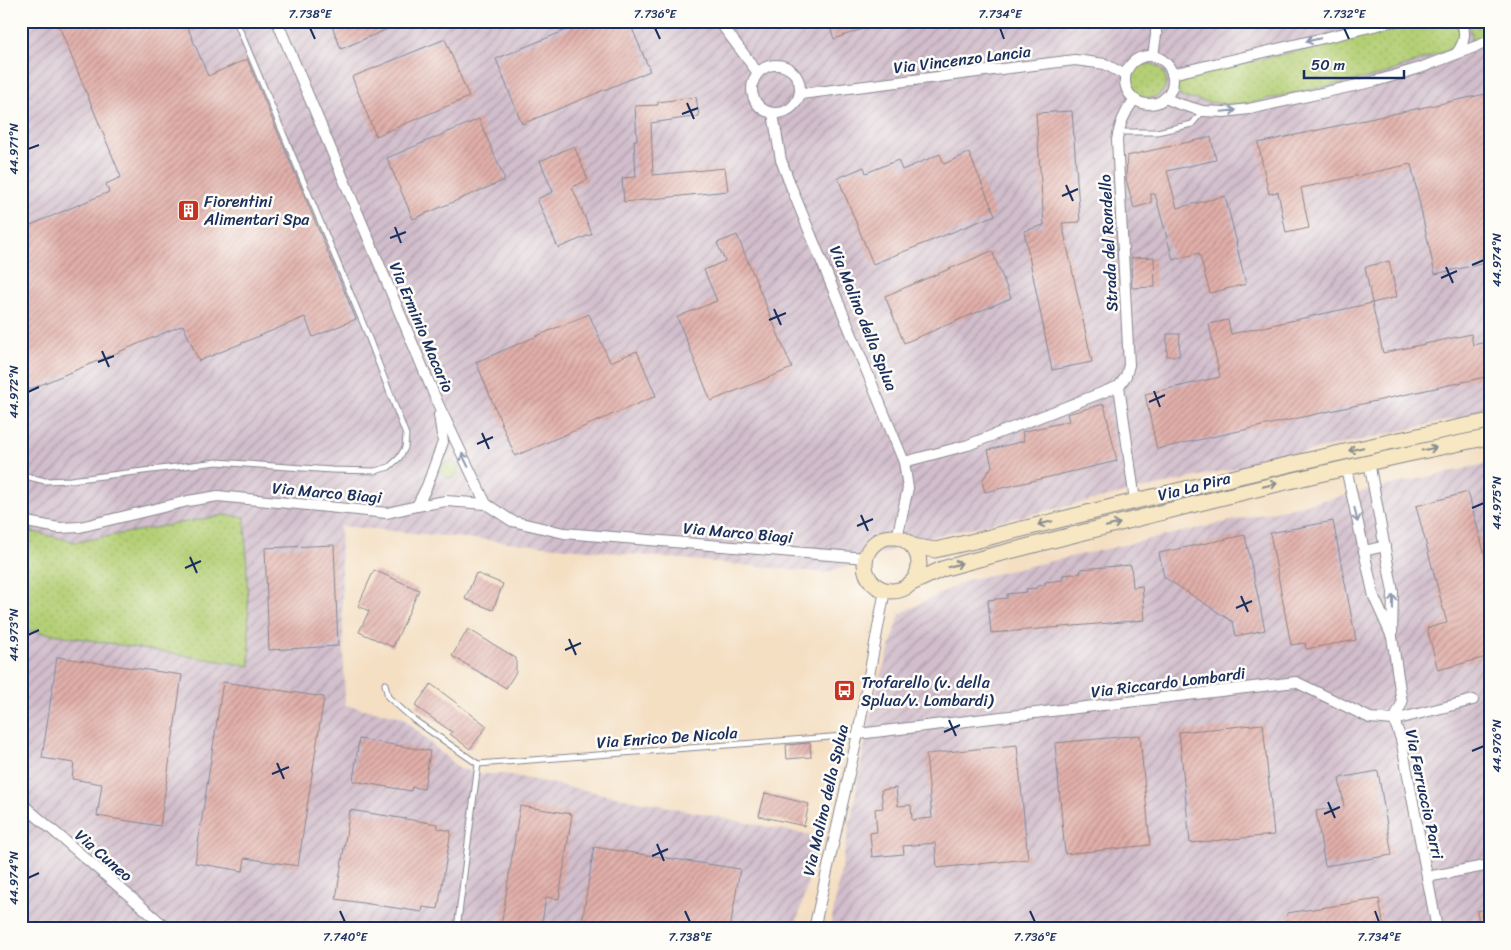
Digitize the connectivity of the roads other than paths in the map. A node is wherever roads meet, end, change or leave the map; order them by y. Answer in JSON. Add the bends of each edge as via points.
{"nodes":[{"id":1,"x":236,"y":21,"type":"edge"},
{"id":2,"x":277,"y":21,"type":"edge"},
{"id":3,"x":719,"y":21,"type":"edge"},
{"id":4,"x":1156,"y":21,"type":"edge"},
{"id":5,"x":1395,"y":21,"type":"edge"},
{"id":6,"x":1461,"y":21,"type":"edge"},
{"id":7,"x":1490,"y":41,"type":"edge"},
{"id":8,"x":1456,"y":54,"type":"junction"},
{"id":9,"x":1153,"y":56,"type":"junction"},
{"id":10,"x":758,"y":73,"type":"junction"},
{"id":11,"x":1172,"y":74,"type":"junction"},
{"id":12,"x":1124,"y":75,"type":"junction"},
{"id":13,"x":801,"y":94,"type":"junction"},
{"id":14,"x":1165,"y":98,"type":"junction"},
{"id":15,"x":1134,"y":100,"type":"junction"},
{"id":16,"x":1203,"y":111,"type":"junction"},
{"id":17,"x":773,"y":114,"type":"junction"},
{"id":18,"x":1119,"y":132,"type":"junction"},
{"id":19,"x":1120,"y":386,"type":"junction"},
{"id":20,"x":438,"y":404,"type":"junction"},
{"id":21,"x":1490,"y":421,"type":"edge"},
{"id":22,"x":1490,"y":437,"type":"edge"},
{"id":23,"x":904,"y":462,"type":"junction"},
{"id":24,"x":1369,"y":462,"type":"junction"},
{"id":25,"x":1346,"y":468,"type":"junction"},
{"id":26,"x":21,"y":475,"type":"edge"},
{"id":27,"x":1135,"y":501,"type":"junction"},
{"id":28,"x":486,"y":504,"type":"junction"},
{"id":29,"x":417,"y":506,"type":"junction"},
{"id":30,"x":21,"y":521,"type":"edge"},
{"id":31,"x":897,"y":538,"type":"junction"},
{"id":32,"x":912,"y":546,"type":"junction"},
{"id":33,"x":1385,"y":546,"type":"junction"},
{"id":34,"x":1364,"y":551,"type":"junction"},
{"id":35,"x":866,"y":558,"type":"junction"},
{"id":36,"x":910,"y":584,"type":"junction"},
{"id":37,"x":885,"y":590,"type":"junction"},
{"id":38,"x":1392,"y":637,"type":"junction"},
{"id":39,"x":385,"y":684,"type":"dead end"},
{"id":40,"x":1473,"y":700,"type":"dead end"},
{"id":41,"x":1394,"y":720,"type":"junction"},
{"id":42,"x":858,"y":734,"type":"junction"},
{"id":43,"x":478,"y":764,"type":"junction"},
{"id":44,"x":21,"y":803,"type":"edge"},
{"id":45,"x":1490,"y":865,"type":"edge"},
{"id":46,"x":1427,"y":877,"type":"junction"},
{"id":47,"x":168,"y":929,"type":"edge"},
{"id":48,"x":381,"y":929,"type":"edge"},
{"id":49,"x":398,"y":929,"type":"edge"},
{"id":50,"x":457,"y":929,"type":"edge"},
{"id":51,"x":814,"y":929,"type":"edge"},
{"id":52,"x":1437,"y":929,"type":"edge"}],
"edges":[{"from":1,"to":26,"type":"lane","via":[[365,328],[406,435],[405,448],[389,467],[375,471],[217,462],[62,480],[46,481]]},
{"from":2,"to":20,"type":"street","name":"Via Erminio Macario"},
{"from":3,"to":10,"type":"street"},
{"from":4,"to":9,"type":"street"},
{"from":5,"to":11,"type":"street","one_way":true},
{"from":6,"to":8,"type":"street","via":[[1465,30],[1464,40]]},
{"from":7,"to":8,"type":"street"},
{"from":16,"to":8,"type":"street","one_way":true,"via":[[1249,109],[1342,90],[1420,68]]},
{"from":9,"to":11,"type":"street","via":[[1165,62]]},
{"from":9,"to":12,"type":"street","via":[[1132,62]]},
{"from":10,"to":13,"type":"street","via":[[772,65],[787,67],[798,78]]},
{"from":10,"to":17,"type":"street","via":[[752,94],[760,107]]},
{"from":11,"to":14,"type":"street","via":[[1172,87]]},
{"from":12,"to":13,"type":"street","name":"Via Vincenzo Lancia","via":[[1105,64],[1075,60]]},
{"from":12,"to":15,"type":"street","via":[[1125,89]]},
{"from":13,"to":17,"type":"street","via":[[794,107]]},
{"from":14,"to":15,"type":"street","via":[[1153,104]]},
{"from":14,"to":16,"type":"street"},
{"from":15,"to":18,"type":"street","name":"Strada del Rondello","via":[[1124,112]]},
{"from":16,"to":18,"type":"lane","via":[[1192,124],[1157,132]]},
{"from":17,"to":23,"type":"street","name":"Via Molino della Splua","via":[[781,160],[789,182]]},
{"from":18,"to":19,"type":"street","name":"Strada del Rondello","via":[[1129,365]]},
{"from":19,"to":23,"type":"street","via":[[968,445]]},
{"from":19,"to":27,"type":"street","name":"Strada del Rondello"},
{"from":28,"to":20,"type":"street","name":"Via Erminio Macario","one_way":true},
{"from":20,"to":29,"type":"street","via":[[443,442]]},
{"from":21,"to":27,"type":"street","name":"Via La Pira","one_way":true},
{"from":24,"to":22,"type":"street","name":"Via La Pira","one_way":true},
{"from":23,"to":31,"type":"street","name":"Via Molino della Splua","via":[[908,488]]},
{"from":24,"to":25,"type":"street","name":"Via La Pira"},
{"from":24,"to":33,"type":"street"},
{"from":25,"to":34,"type":"street","one_way":true},
{"from":36,"to":25,"type":"street","name":"Via La Pira","one_way":true,"via":[[942,569],[970,561]]},
{"from":27,"to":32,"type":"street","name":"Via La Pira","one_way":true,"via":[[935,550]]},
{"from":28,"to":29,"type":"street","name":"Via Marco Biagi","via":[[446,501]]},
{"from":28,"to":35,"type":"street","name":"Via Marco Biagi","via":[[512,521],[564,533]]},
{"from":29,"to":30,"type":"street","name":"Via Marco Biagi","via":[[386,513],[218,496],[80,526],[59,528]]},
{"from":31,"to":32,"type":"street"},
{"from":31,"to":35,"type":"street","via":[[889,537],[874,544]]},
{"from":32,"to":36,"type":"street","via":[[917,553],[919,570]]},
{"from":33,"to":34,"type":"street"},
{"from":38,"to":33,"type":"street","one_way":true,"via":[[1393,592]]},
{"from":34,"to":38,"type":"street","via":[[1374,597]]},
{"from":35,"to":37,"type":"street","via":[[867,575]]},
{"from":36,"to":37,"type":"street","via":[[903,589]]},
{"from":37,"to":42,"type":"street","name":"Via Molino della Splua"},
{"from":38,"to":41,"type":"street","name":"Via Ferruccio Parri","via":[[1402,703]]},
{"from":39,"to":43,"type":"lane","via":[[388,697],[414,720]]},
{"from":40,"to":41,"type":"street","name":"Via Riccardo Lombardi"},
{"from":41,"to":42,"type":"street","name":"Via Riccardo Lombardi","via":[[1370,718],[1296,682]]},
{"from":41,"to":46,"type":"street","name":"Via Ferruccio Parri"},
{"from":42,"to":43,"type":"lane","name":"Via Enrico De Nicola"},
{"from":42,"to":51,"type":"street","name":"Via Molino della Splua"},
{"from":43,"to":50,"type":"lane"},
{"from":44,"to":47,"type":"street","name":"Via Cuneo"},
{"from":45,"to":46,"type":"street"},
{"from":46,"to":52,"type":"street","name":"Via Ferruccio Parri"},
{"from":48,"to":49,"type":"street"}]}
